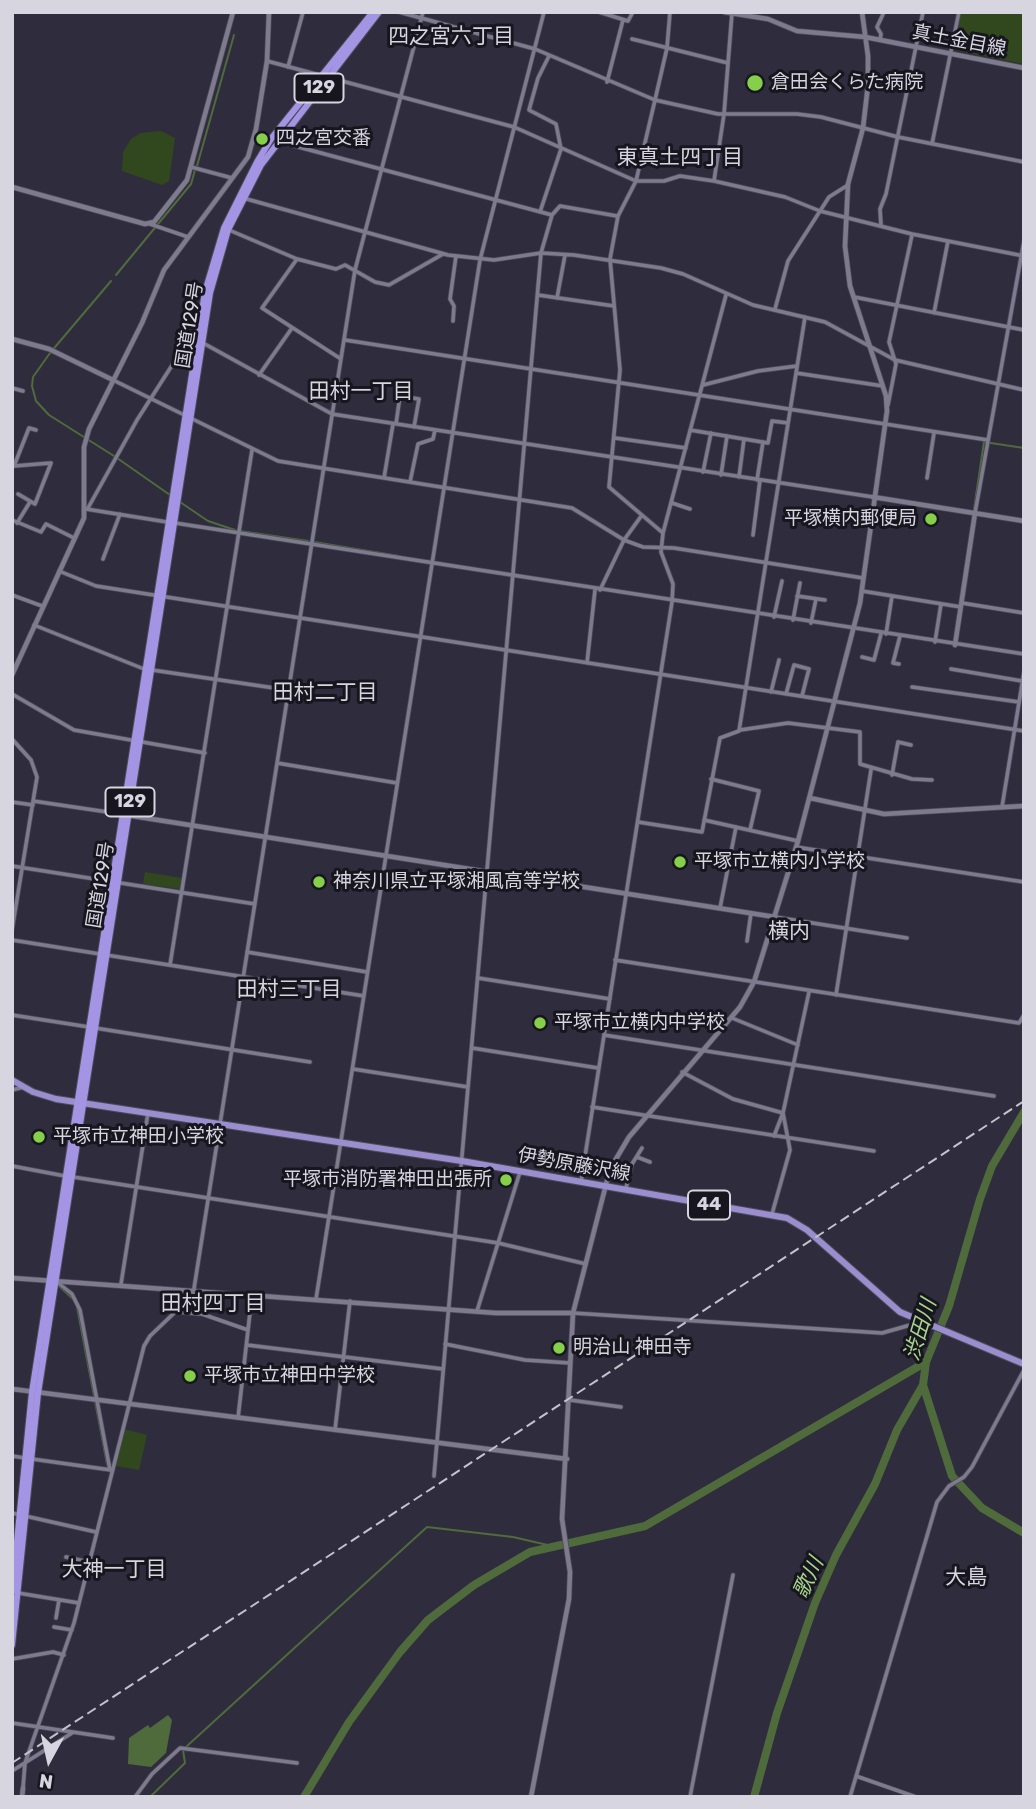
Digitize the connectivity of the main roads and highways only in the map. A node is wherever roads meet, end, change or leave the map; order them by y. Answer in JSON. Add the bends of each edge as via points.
{"nodes":[{"id":1,"x":373,"y":12,"type":"edge"},
{"id":2,"x":379,"y":12,"type":"edge"},
{"id":3,"x":324,"y":78,"type":"junction"},
{"id":4,"x":259,"y":164,"type":"junction"},
{"id":5,"x":226,"y":229,"type":"junction"},
{"id":6,"x":199,"y":345,"type":"junction"},
{"id":7,"x":188,"y":416,"type":"junction"},
{"id":8,"x":12,"y":1080,"type":"edge"},
{"id":9,"x":80,"y":1103,"type":"junction"},
{"id":10,"x":1024,"y":1364,"type":"edge"},
{"id":11,"x":19,"y":1515,"type":"edge"},
{"id":12,"x":14,"y":1592,"type":"edge"},
{"id":13,"x":12,"y":1645,"type":"edge"}],
"edges":[{"from":1,"to":3,"type":"highway","name":"国道129号","number":"129"},
{"from":2,"to":3,"type":"highway","name":"国道129号","number":"129"},
{"from":3,"to":4,"type":"highway","name":"国道129号","number":"129"},
{"from":3,"to":4,"type":"highway","name":"国道129号","number":"129"},
{"from":4,"to":5,"type":"highway","name":"国道129号","number":"129"},
{"from":5,"to":6,"type":"highway","name":"国道129号","number":"129"},
{"from":5,"to":6,"type":"highway","name":"国道129号","number":"129","via":[[210,267]]},
{"from":6,"to":7,"type":"highway","name":"国道129号","number":"129"},
{"from":6,"to":7,"type":"highway","name":"国道129号","number":"129"},
{"from":7,"to":9,"type":"highway","name":"国道129号","number":"129"},
{"from":8,"to":9,"type":"main road","name":"伊勢原藤沢線","via":[[44,1096]]},
{"from":9,"to":10,"type":"main road","name":"伊勢原藤沢線","number":"44","via":[[772,1214],[800,1224],[887,1303]]},
{"from":9,"to":11,"type":"highway","name":"国道129号","number":"129"},
{"from":11,"to":12,"type":"highway","name":"国道129号","number":"129"},
{"from":12,"to":13,"type":"highway","name":"国道129号","number":"129"}]}
